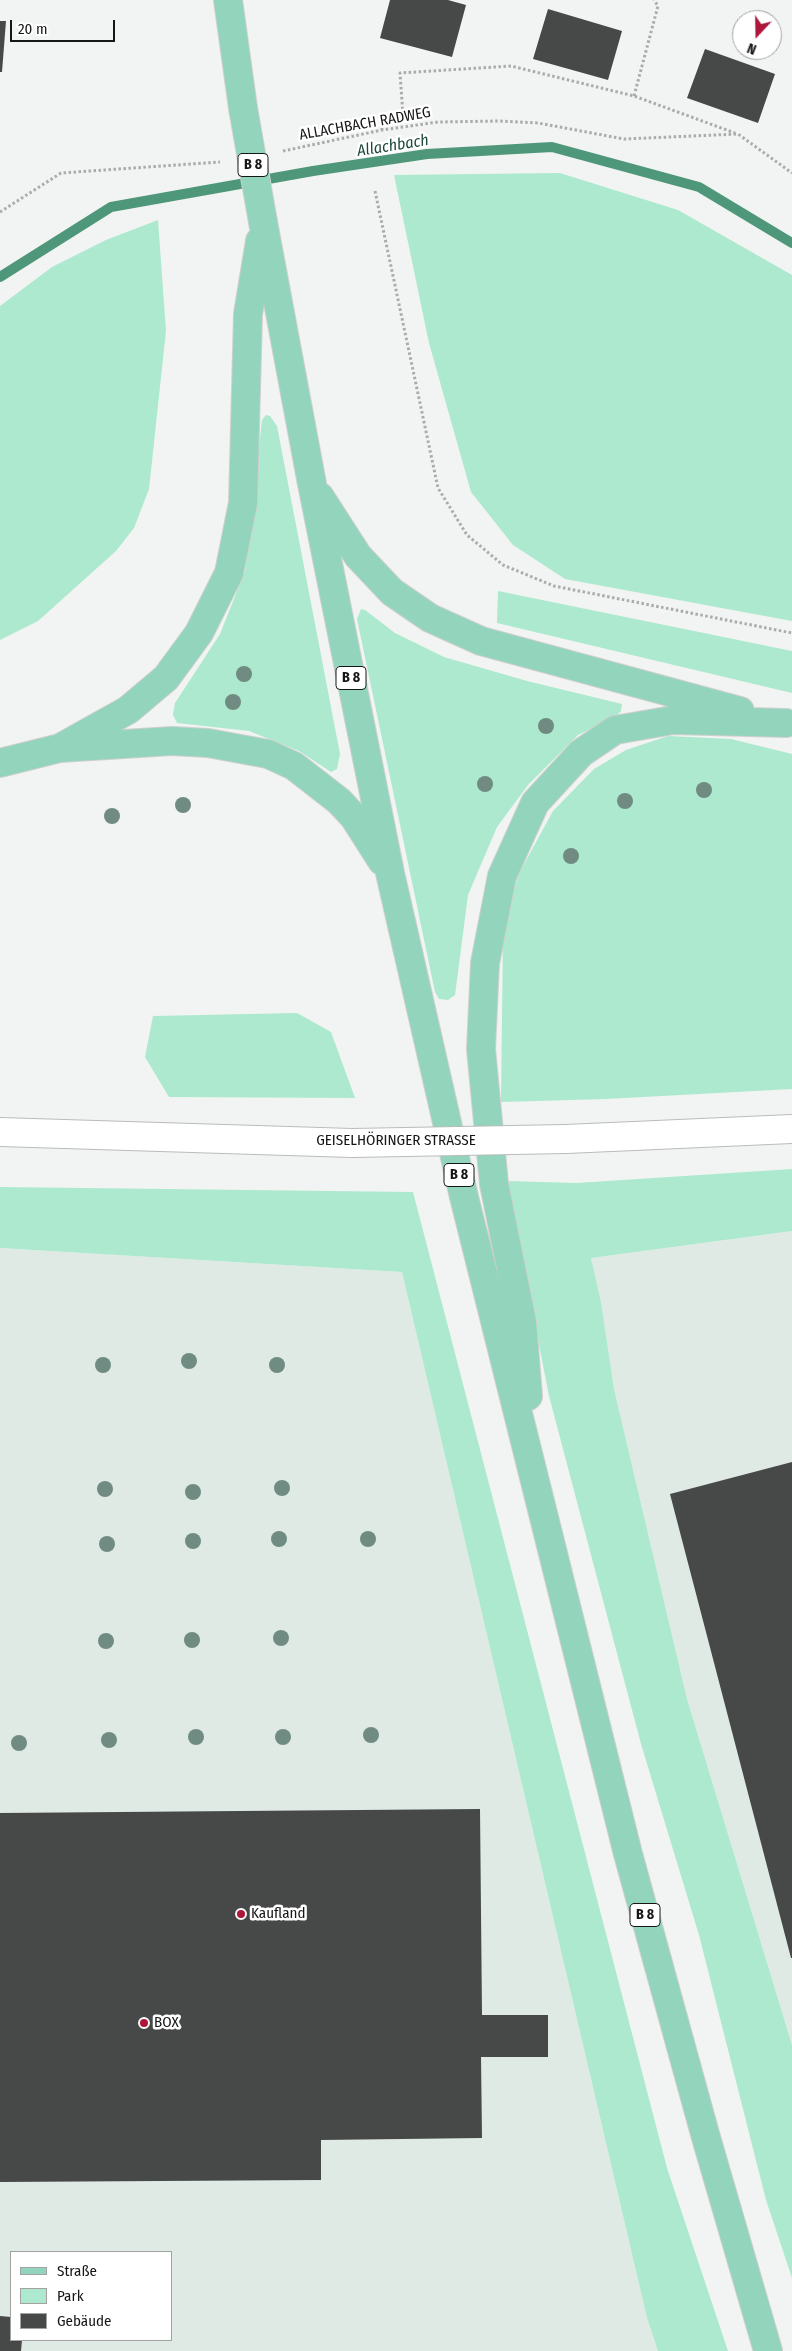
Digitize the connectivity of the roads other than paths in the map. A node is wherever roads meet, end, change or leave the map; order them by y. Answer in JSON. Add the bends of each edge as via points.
{"nodes":[{"id":1,"x":228,"y":0,"type":"edge"},
{"id":2,"x":263,"y":222,"type":"junction"},
{"id":3,"x":312,"y":484,"type":"junction"},
{"id":4,"x":789,"y":724,"type":"edge"},
{"id":5,"x":60,"y":748,"type":"junction"},
{"id":6,"x":0,"y":763,"type":"edge"},
{"id":7,"x":390,"y":873,"type":"junction"},
{"id":8,"x":792,"y":1128,"type":"edge"},
{"id":9,"x":0,"y":1132,"type":"edge"},
{"id":10,"x":536,"y":1476,"type":"junction"},
{"id":11,"x":768,"y":2351,"type":"edge"}],
"edges":[{"from":1,"to":2,"type":"main road","number":"B 8","bridge":true},
{"from":2,"to":3,"type":"main road","number":"B 8"},
{"from":2,"to":5,"type":"main road","via":[[248,314],[243,503],[229,573],[199,633],[166,678],[128,710]]},
{"from":3,"to":4,"type":"main road","via":[[358,556],[392,592],[430,618],[481,641]]},
{"from":3,"to":7,"type":"main road","number":"B 8"},
{"from":4,"to":10,"type":"main road","via":[[673,720],[616,730],[581,752],[535,803],[502,876],[485,963],[481,1049],[494,1184],[522,1322]]},
{"from":5,"to":6,"type":"main road"},
{"from":5,"to":7,"type":"main road","via":[[172,741],[208,743],[268,754],[294,766],[339,802],[354,817]]},
{"from":7,"to":10,"type":"main road","number":"B 8","via":[[464,1197]]},
{"from":8,"to":9,"type":"main road","name":"GEISELHÖRINGER STRASSE","bridge":true,"via":[[566,1139],[352,1143]]},
{"from":10,"to":11,"type":"main road","number":"B 8","via":[[628,1854]]}]}
